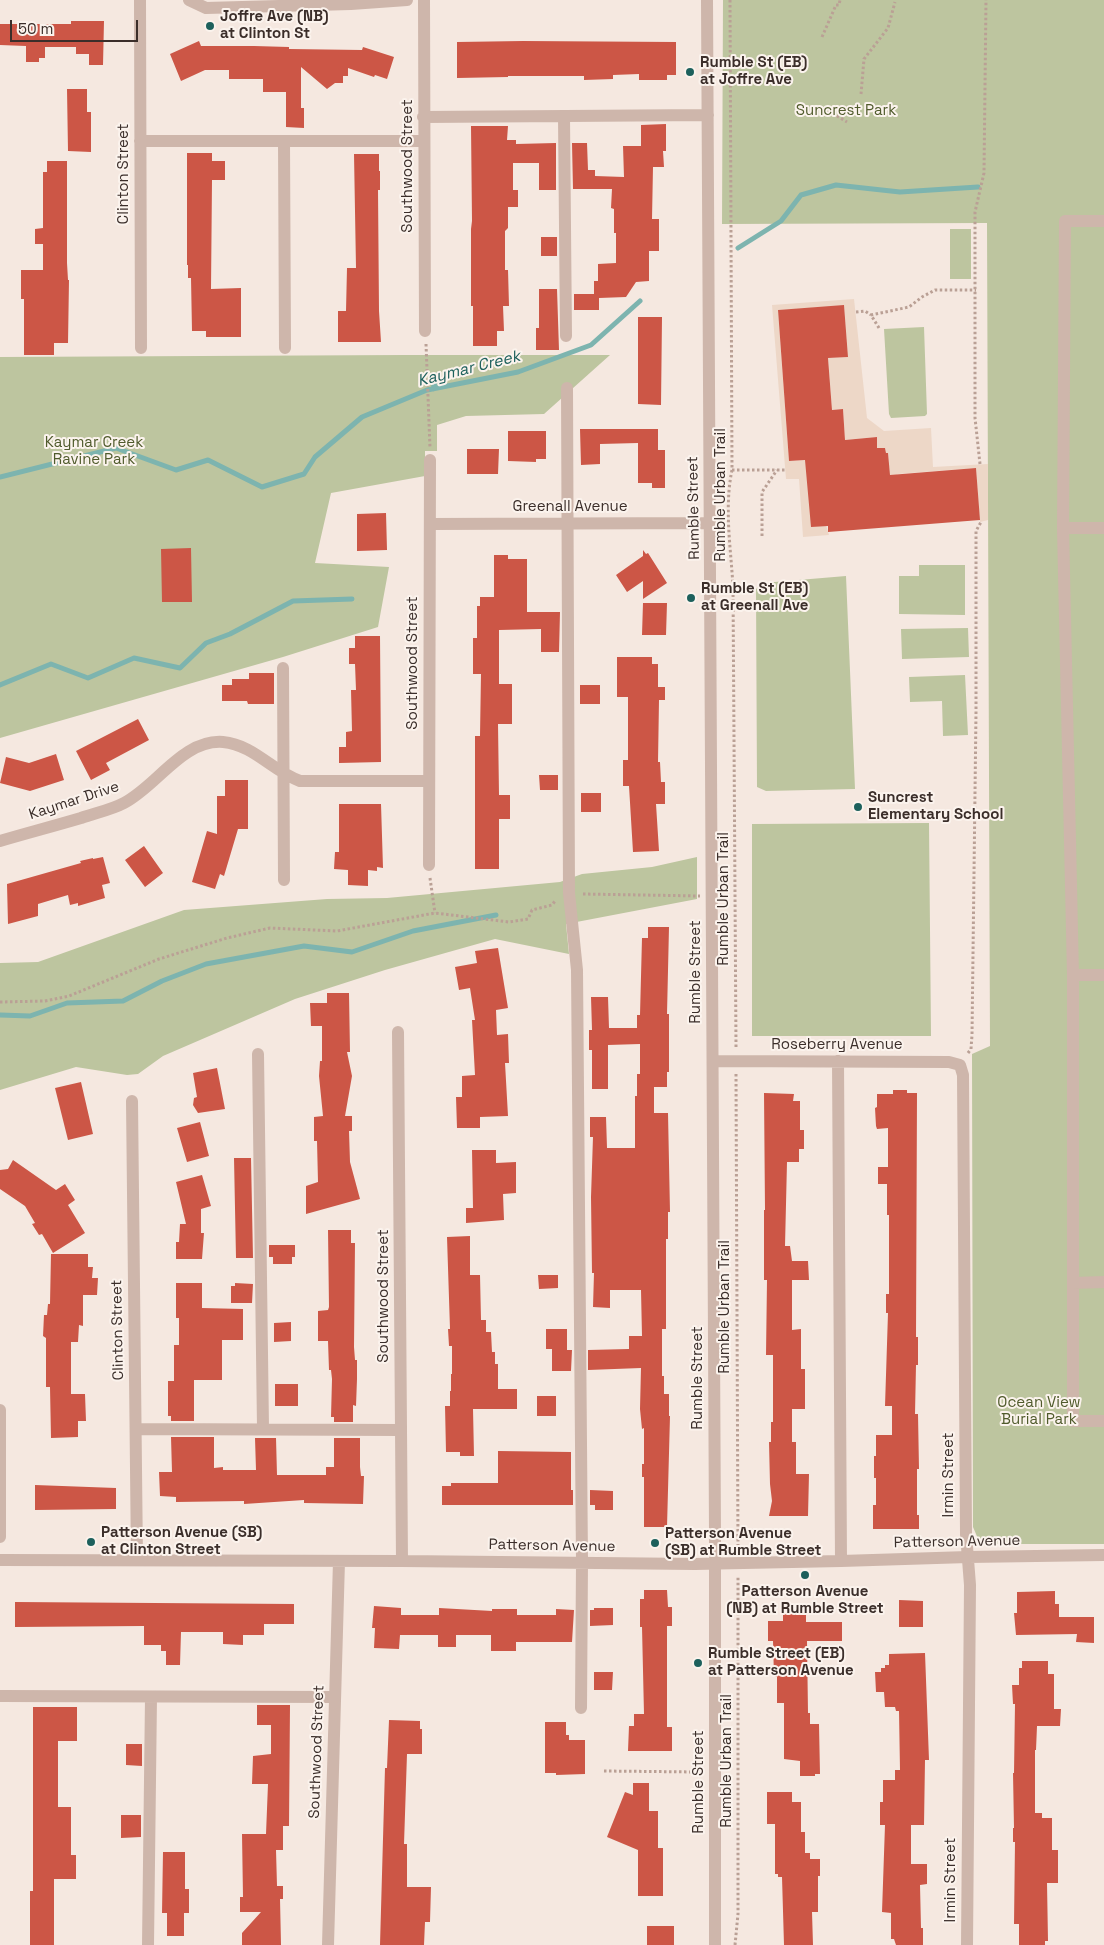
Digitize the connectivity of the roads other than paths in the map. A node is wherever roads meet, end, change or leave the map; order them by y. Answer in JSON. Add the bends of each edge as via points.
{"nodes":[{"id":1,"x":140,"y":0,"type":"edge"},
{"id":2,"x":189,"y":0,"type":"edge"},
{"id":3,"x":406,"y":0,"type":"edge"},
{"id":4,"x":424,"y":0,"type":"edge"},
{"id":5,"x":707,"y":0,"type":"edge"},
{"id":6,"x":708,"y":115,"type":"junction"},
{"id":7,"x":564,"y":117,"type":"junction"},
{"id":8,"x":424,"y":118,"type":"junction"},
{"id":9,"x":140,"y":140,"type":"junction"},
{"id":10,"x":424,"y":141,"type":"junction"},
{"id":11,"x":284,"y":142,"type":"junction"},
{"id":12,"x":1104,"y":221,"type":"edge"},
{"id":13,"x":425,"y":331,"type":"road end"},
{"id":14,"x":566,"y":336,"type":"dead end"},
{"id":15,"x":141,"y":348,"type":"dead end"},
{"id":16,"x":285,"y":348,"type":"dead end"},
{"id":17,"x":567,"y":388,"type":"dead end"},
{"id":18,"x":430,"y":460,"type":"road end"},
{"id":19,"x":567,"y":523,"type":"junction"},
{"id":20,"x":710,"y":523,"type":"junction"},
{"id":21,"x":430,"y":524,"type":"junction"},
{"id":22,"x":1064,"y":528,"type":"junction"},
{"id":23,"x":1104,"y":528,"type":"edge"},
{"id":24,"x":284,"y":668,"type":"dead end"},
{"id":25,"x":284,"y":774,"type":"junction"},
{"id":26,"x":429,"y":781,"type":"junction"},
{"id":27,"x":0,"y":842,"type":"edge"},
{"id":28,"x":429,"y":865,"type":"road end"},
{"id":29,"x":284,"y":880,"type":"dead end"},
{"id":30,"x":1104,"y":974,"type":"edge"},
{"id":31,"x":1073,"y":975,"type":"junction"},
{"id":32,"x":398,"y":1032,"type":"dead end"},
{"id":33,"x":258,"y":1054,"type":"dead end"},
{"id":34,"x":838,"y":1061,"type":"junction"},
{"id":35,"x":713,"y":1062,"type":"junction"},
{"id":36,"x":960,"y":1065,"type":"joint"},
{"id":37,"x":132,"y":1100,"type":"dead end"},
{"id":38,"x":1073,"y":1282,"type":"junction"},
{"id":39,"x":1104,"y":1282,"type":"edge"},
{"id":40,"x":0,"y":1410,"type":"edge"},
{"id":41,"x":1104,"y":1421,"type":"edge"},
{"id":42,"x":263,"y":1428,"type":"junction"},
{"id":43,"x":0,"y":1429,"type":"edge"},
{"id":44,"x":136,"y":1429,"type":"junction"},
{"id":45,"x":401,"y":1430,"type":"junction"},
{"id":46,"x":0,"y":1537,"type":"edge"},
{"id":47,"x":1104,"y":1555,"type":"edge"},
{"id":48,"x":968,"y":1557,"type":"junction"},
{"id":49,"x":0,"y":1560,"type":"edge"},
{"id":50,"x":138,"y":1560,"type":"junction"},
{"id":51,"x":402,"y":1560,"type":"junction"},
{"id":52,"x":339,"y":1561,"type":"junction"},
{"id":53,"x":582,"y":1562,"type":"junction"},
{"id":54,"x":841,"y":1562,"type":"junction"},
{"id":55,"x":715,"y":1564,"type":"junction"},
{"id":56,"x":0,"y":1696,"type":"edge"},
{"id":57,"x":150,"y":1697,"type":"junction"},
{"id":58,"x":335,"y":1697,"type":"junction"},
{"id":59,"x":581,"y":1708,"type":"dead end"},
{"id":60,"x":148,"y":1945,"type":"edge"},
{"id":61,"x":328,"y":1945,"type":"edge"},
{"id":62,"x":715,"y":1945,"type":"edge"},
{"id":63,"x":967,"y":1945,"type":"edge"}],
"edges":[{"from":1,"to":9,"type":"street","name":"Clinton Street"},
{"from":2,"to":3,"type":"street","via":[[206,8]]},
{"from":4,"to":8,"type":"street","name":"Southwood Street"},
{"from":5,"to":6,"type":"street","name":"Rumble Street"},
{"from":6,"to":7,"type":"street"},
{"from":6,"to":20,"type":"street","name":"Rumble Street"},
{"from":7,"to":8,"type":"street"},
{"from":7,"to":14,"type":"street"},
{"from":8,"to":10,"type":"street","name":"Southwood Street"},
{"from":9,"to":11,"type":"street"},
{"from":9,"to":15,"type":"street","name":"Clinton Street"},
{"from":10,"to":11,"type":"street"},
{"from":10,"to":13,"type":"street","name":"Southwood Street"},
{"from":11,"to":16,"type":"street"},
{"from":12,"to":22,"type":"street","via":[[1065,221]]},
{"from":17,"to":19,"type":"street"},
{"from":18,"to":21,"type":"street","name":"Southwood Street"},
{"from":19,"to":20,"type":"street","name":"Greenall Avenue"},
{"from":19,"to":21,"type":"street","name":"Greenall Avenue"},
{"from":19,"to":53,"type":"street","via":[[570,893],[577,970]]},
{"from":20,"to":35,"type":"street","name":"Rumble Street"},
{"from":21,"to":26,"type":"street","name":"Southwood Street"},
{"from":22,"to":23,"type":"street"},
{"from":22,"to":31,"type":"street"},
{"from":24,"to":25,"type":"street"},
{"from":25,"to":26,"type":"street","name":"Kaymar Drive","via":[[307,782]]},
{"from":25,"to":27,"type":"street","name":"Kaymar Drive","via":[[241,746],[220,742],[202,744],[125,803]]},
{"from":25,"to":29,"type":"street"},
{"from":26,"to":28,"type":"street","name":"Southwood Street"},
{"from":30,"to":31,"type":"street"},
{"from":31,"to":38,"type":"street"},
{"from":32,"to":45,"type":"street","name":"Southwood Street"},
{"from":33,"to":42,"type":"street"},
{"from":34,"to":35,"type":"street","name":"Roseberry Avenue"},
{"from":34,"to":36,"type":"street","name":"Roseberry Avenue","via":[[949,1062]]},
{"from":34,"to":54,"type":"street"},
{"from":35,"to":55,"type":"street","name":"Rumble Street"},
{"from":36,"to":48,"type":"street","name":"Irmin Street","via":[[963,1075]]},
{"from":37,"to":44,"type":"street","name":"Clinton Street"},
{"from":38,"to":39,"type":"street"},
{"from":38,"to":41,"type":"street","via":[[1073,1421]]},
{"from":40,"to":43,"type":"street"},
{"from":42,"to":44,"type":"street"},
{"from":42,"to":45,"type":"street"},
{"from":43,"to":46,"type":"street"},
{"from":44,"to":50,"type":"street","name":"Clinton Street"},
{"from":45,"to":51,"type":"street","name":"Southwood Street"},
{"from":47,"to":48,"type":"street","name":"Patterson Avenue"},
{"from":48,"to":54,"type":"street","name":"Patterson Avenue"},
{"from":48,"to":63,"type":"street","name":"Irmin Street"},
{"from":49,"to":50,"type":"street","name":"Patterson Avenue"},
{"from":50,"to":52,"type":"street","name":"Patterson Avenue"},
{"from":51,"to":52,"type":"street","name":"Patterson Avenue"},
{"from":51,"to":53,"type":"street","name":"Patterson Avenue"},
{"from":52,"to":58,"type":"street","name":"Southwood Street"},
{"from":53,"to":55,"type":"street","name":"Patterson Avenue"},
{"from":53,"to":59,"type":"street"},
{"from":54,"to":55,"type":"street","name":"Patterson Avenue"},
{"from":55,"to":62,"type":"street","name":"Rumble Street"},
{"from":56,"to":57,"type":"street"},
{"from":57,"to":58,"type":"street"},
{"from":57,"to":60,"type":"street"},
{"from":58,"to":61,"type":"street","name":"Southwood Street"}]}
